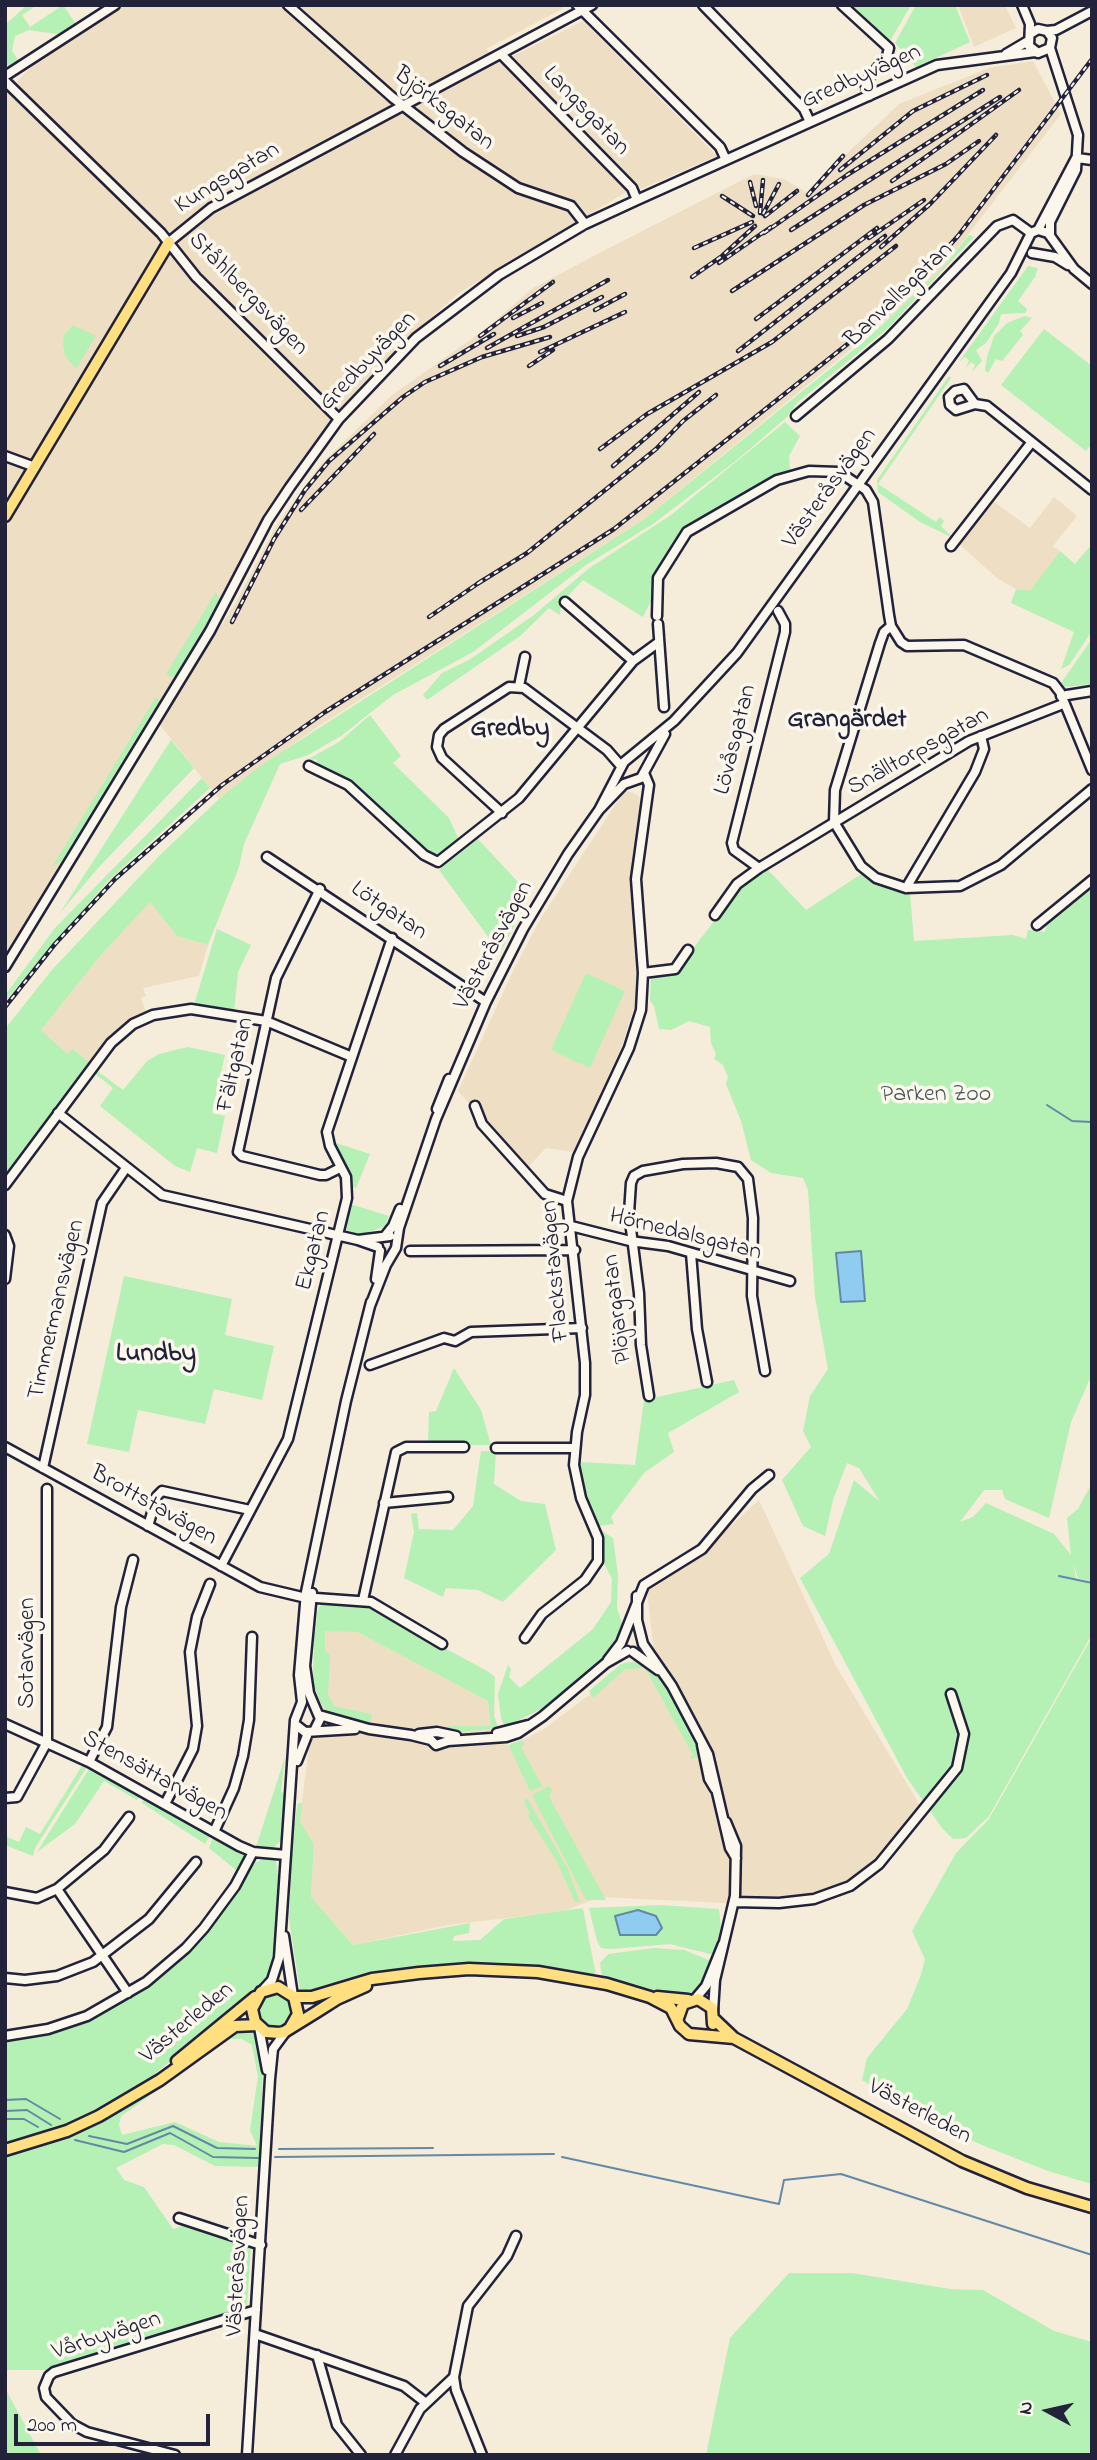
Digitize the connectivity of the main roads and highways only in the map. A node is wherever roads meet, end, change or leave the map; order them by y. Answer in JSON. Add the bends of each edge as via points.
{"nodes":[{"id":1,"x":169,"y":242,"type":"road end"},
{"id":2,"x":5,"y":516,"type":"edge"},
{"id":3,"x":386,"y":1979,"type":"junction"},
{"id":4,"x":261,"y":1992,"type":"junction"},
{"id":5,"x":294,"y":1997,"type":"junction"},
{"id":6,"x":650,"y":1997,"type":"junction"},
{"id":7,"x":692,"y":2000,"type":"junction"},
{"id":8,"x":713,"y":2015,"type":"junction"},
{"id":9,"x":678,"y":2018,"type":"junction"},
{"id":10,"x":258,"y":2026,"type":"junction"},
{"id":11,"x":288,"y":2029,"type":"junction"},
{"id":12,"x":703,"y":2034,"type":"junction"},
{"id":13,"x":734,"y":2038,"type":"junction"},
{"id":14,"x":144,"y":2089,"type":"junction"},
{"id":15,"x":5,"y":2150,"type":"edge"},
{"id":16,"x":1092,"y":2207,"type":"edge"}],
"edges":[{"from":1,"to":2,"type":"main road","name":"Kungsgatan"},
{"from":3,"to":5,"type":"main road"},
{"from":3,"to":6,"type":"main road","via":[[470,1969],[516,1970],[574,1977]]},
{"from":3,"to":11,"type":"main road","via":[[337,1999]]},
{"from":4,"to":5,"type":"main road","via":[[278,1987]]},
{"from":4,"to":10,"type":"main road","via":[[252,2009]]},
{"from":4,"to":14,"type":"main road","name":"Västerleden"},
{"from":5,"to":11,"type":"main road","via":[[298,2014]]},
{"from":6,"to":7,"type":"main road"},
{"from":6,"to":9,"type":"main road","via":[[667,2005]]},
{"from":7,"to":8,"type":"main road","via":[[706,2002]]},
{"from":7,"to":9,"type":"main road","via":[[680,2009]]},
{"from":8,"to":12,"type":"main road"},
{"from":8,"to":13,"type":"main road","name":"Västerleden"},
{"from":9,"to":12,"type":"main road","via":[[686,2032]]},
{"from":10,"to":11,"type":"main road","via":[[272,2034]]},
{"from":10,"to":14,"type":"main road","name":"Västerleden","via":[[235,2026]]},
{"from":12,"to":13,"type":"main road","name":"Västerleden"},
{"from":13,"to":16,"type":"main road","name":"Västerleden","via":[[962,2161],[1027,2188]]},
{"from":14,"to":15,"type":"main road","name":"Västerleden","via":[[67,2131]]}]}
